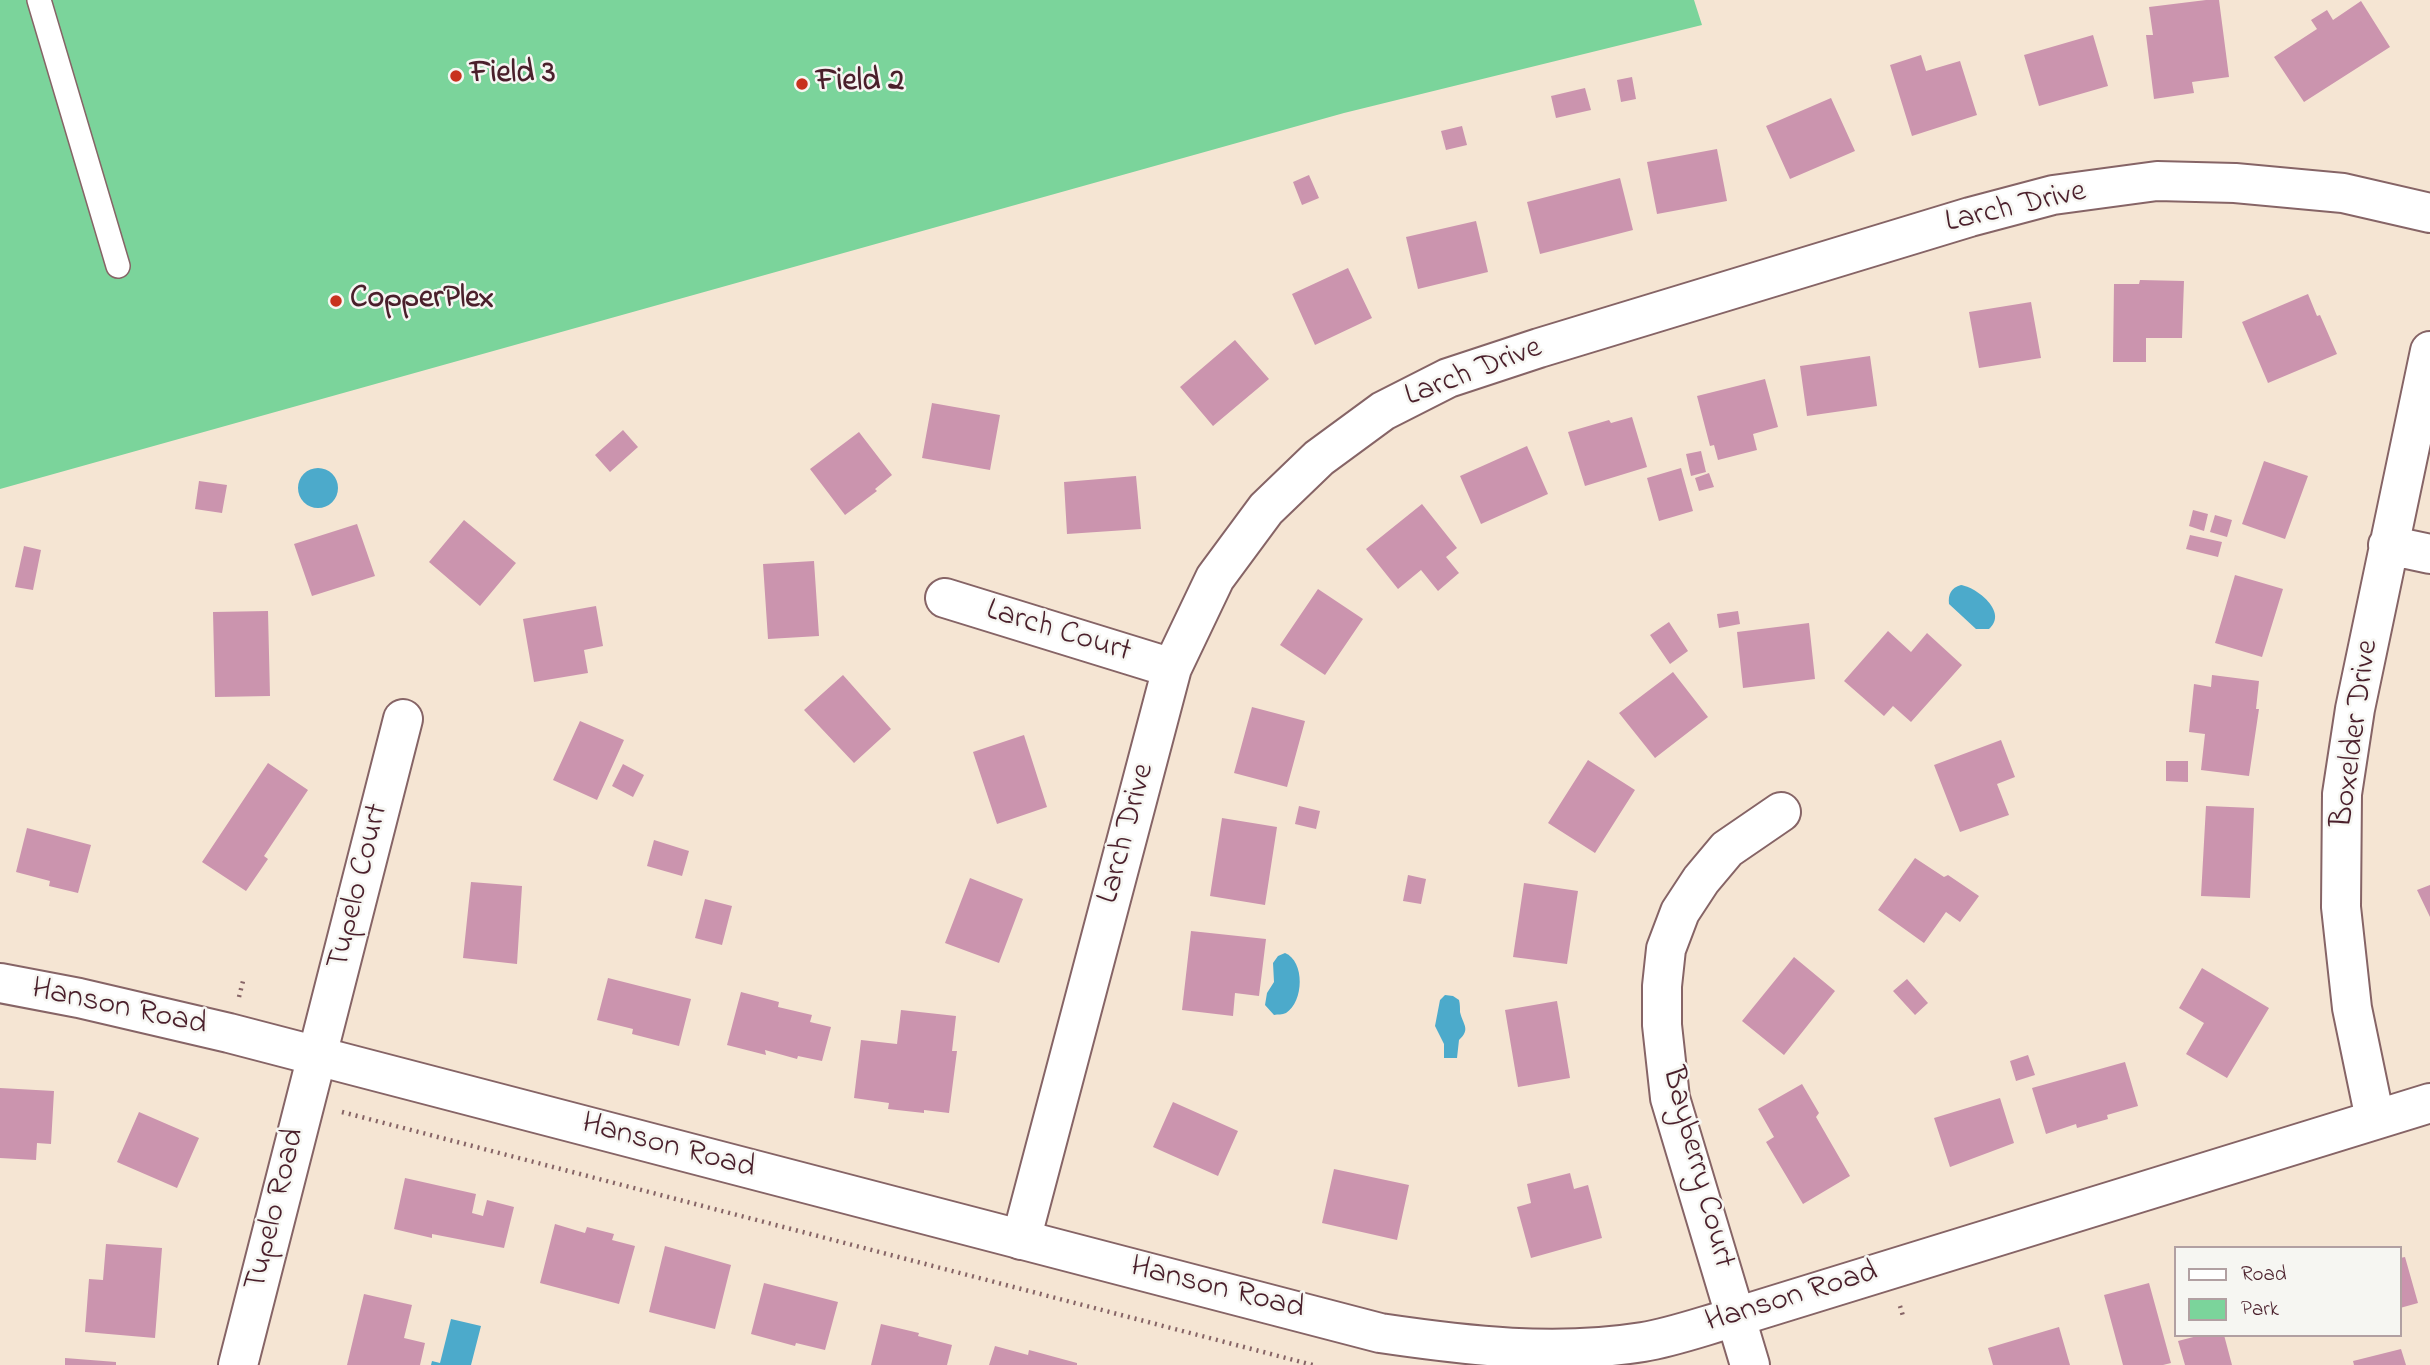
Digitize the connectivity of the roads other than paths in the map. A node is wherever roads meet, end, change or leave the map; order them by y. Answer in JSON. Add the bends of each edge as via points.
{"nodes":[{"id":1,"x":39,"y":0,"type":"edge"},
{"id":2,"x":2430,"y":213,"type":"edge"},
{"id":3,"x":118,"y":266,"type":"dead end"},
{"id":4,"x":2430,"y":351,"type":"edge"},
{"id":5,"x":2388,"y":545,"type":"junction"},
{"id":6,"x":2430,"y":554,"type":"edge"},
{"id":7,"x":945,"y":598,"type":"dead end"},
{"id":8,"x":1171,"y":668,"type":"junction"},
{"id":9,"x":403,"y":719,"type":"dead end"},
{"id":10,"x":1781,"y":812,"type":"dead end"},
{"id":11,"x":0,"y":983,"type":"edge"},
{"id":12,"x":317,"y":1056,"type":"junction"},
{"id":13,"x":2430,"y":1103,"type":"edge"},
{"id":14,"x":2375,"y":1119,"type":"junction"},
{"id":15,"x":1021,"y":1240,"type":"junction"},
{"id":16,"x":1736,"y":1317,"type":"junction"},
{"id":17,"x":238,"y":1365,"type":"edge"},
{"id":18,"x":1751,"y":1365,"type":"edge"}],
"edges":[{"from":1,"to":3,"type":"lane"},
{"from":2,"to":8,"type":"street","name":"Larch Drive","via":[[2343,193],[2235,183],[2157,181],[2053,195],[1970,216],[1448,378],[1383,411],[1319,458],[1266,509],[1215,578]]},
{"from":4,"to":5,"type":"street","name":"Boxelder Drive"},
{"from":5,"to":6,"type":"street"},
{"from":5,"to":14,"type":"street","name":"Boxelder Drive","via":[[2342,794],[2343,919],[2352,1008]]},
{"from":7,"to":8,"type":"street","name":"Larch Court"},
{"from":8,"to":15,"type":"street","name":"Larch Drive"},
{"from":9,"to":12,"type":"street","name":"Tupelo Court"},
{"from":10,"to":16,"type":"street","name":"Bayberry Court","via":[[1727,849],[1679,912],[1666,949],[1662,986],[1670,1098]]},
{"from":11,"to":12,"type":"street","name":"Hanson Road"},
{"from":12,"to":15,"type":"street","name":"Hanson Road"},
{"from":12,"to":17,"type":"street","name":"Tupelo Road"},
{"from":13,"to":14,"type":"street","name":"Hanson Road"},
{"from":14,"to":16,"type":"street","name":"Hanson Road"},
{"from":15,"to":16,"type":"street","name":"Hanson Road","via":[[1381,1333],[1460,1345],[1524,1349],[1644,1342]]},
{"from":16,"to":18,"type":"street","name":"Bayberry Court"}]}
